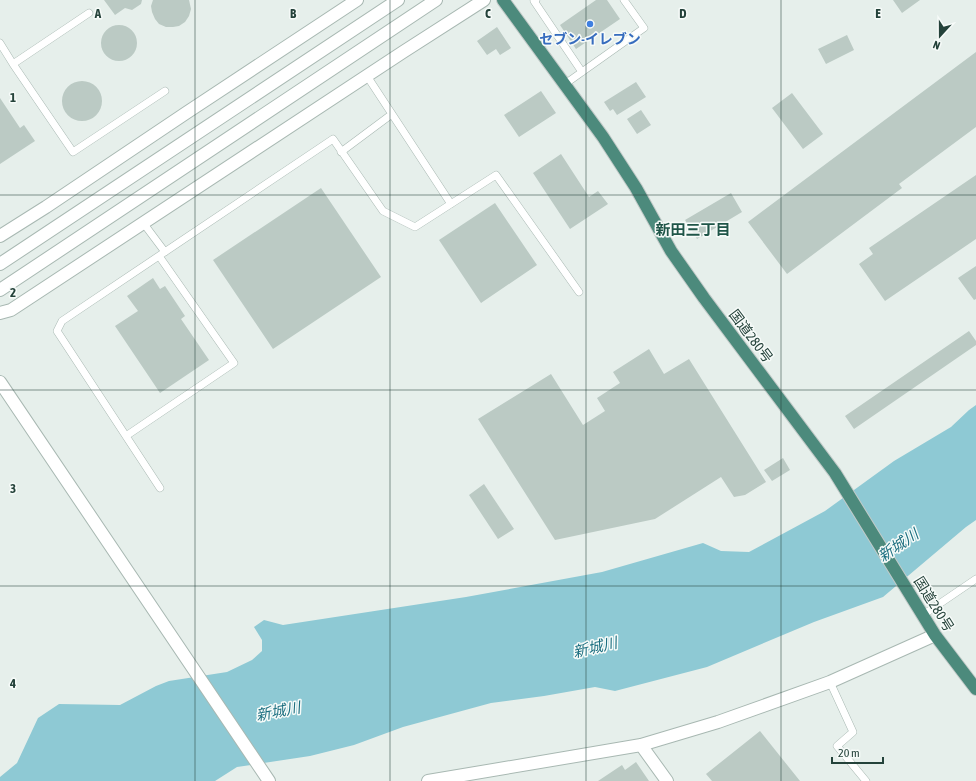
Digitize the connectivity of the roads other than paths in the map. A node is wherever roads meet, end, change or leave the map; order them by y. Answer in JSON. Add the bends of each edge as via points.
{"nodes":[{"id":1,"x":357,"y":0,"type":"edge"},
{"id":2,"x":398,"y":0,"type":"edge"},
{"id":3,"x":436,"y":0,"type":"edge"},
{"id":4,"x":484,"y":0,"type":"edge"},
{"id":5,"x":503,"y":0,"type":"edge"},
{"id":6,"x":536,"y":0,"type":"edge"},
{"id":7,"x":624,"y":0,"type":"edge"},
{"id":8,"x":89,"y":13,"type":"dead end"},
{"id":9,"x":0,"y":43,"type":"edge"},
{"id":10,"x":13,"y":64,"type":"junction"},
{"id":11,"x":582,"y":72,"type":"junction"},
{"id":12,"x":367,"y":76,"type":"junction"},
{"id":13,"x":565,"y":84,"type":"junction"},
{"id":14,"x":165,"y":91,"type":"dead end"},
{"id":15,"x":392,"y":114,"type":"junction"},
{"id":16,"x":341,"y":152,"type":"junction"},
{"id":17,"x":451,"y":204,"type":"junction"},
{"id":18,"x":144,"y":224,"type":"junction"},
{"id":19,"x":0,"y":236,"type":"edge"},
{"id":20,"x":162,"y":254,"type":"junction"},
{"id":21,"x":0,"y":264,"type":"edge"},
{"id":22,"x":0,"y":290,"type":"edge"},
{"id":23,"x":579,"y":292,"type":"dead end"},
{"id":24,"x":0,"y":313,"type":"edge"},
{"id":25,"x":0,"y":382,"type":"edge"},
{"id":26,"x":126,"y":436,"type":"junction"},
{"id":27,"x":160,"y":488,"type":"dead end"},
{"id":28,"x":976,"y":579,"type":"edge"},
{"id":29,"x":923,"y":615,"type":"junction"},
{"id":30,"x":935,"y":635,"type":"junction"},
{"id":31,"x":830,"y":682,"type":"junction"},
{"id":32,"x":976,"y":689,"type":"edge"},
{"id":33,"x":641,"y":745,"type":"junction"},
{"id":34,"x":269,"y":781,"type":"edge"},
{"id":35,"x":428,"y":781,"type":"edge"},
{"id":36,"x":667,"y":781,"type":"edge"},
{"id":37,"x":866,"y":781,"type":"edge"}],
"edges":[{"from":1,"to":19,"type":"street"},
{"from":2,"to":21,"type":"street"},
{"from":3,"to":22,"type":"street"},
{"from":4,"to":12,"type":"street"},
{"from":5,"to":13,"type":"highway","name":"国道280号"},
{"from":6,"to":11,"type":"lane","via":[[534,1]]},
{"from":7,"to":11,"type":"lane","via":[[644,28]]},
{"from":8,"to":10,"type":"lane"},
{"from":9,"to":10,"type":"lane"},
{"from":10,"to":14,"type":"lane","via":[[73,152]]},
{"from":11,"to":13,"type":"lane"},
{"from":12,"to":15,"type":"lane"},
{"from":12,"to":18,"type":"street"},
{"from":13,"to":29,"type":"highway","name":"国道280号","via":[[628,175],[675,257],[835,473]]},
{"from":15,"to":16,"type":"lane"},
{"from":15,"to":17,"type":"lane"},
{"from":16,"to":17,"type":"lane","via":[[383,211],[415,227]]},
{"from":16,"to":20,"type":"lane","via":[[333,139]]},
{"from":17,"to":23,"type":"lane","via":[[496,175]]},
{"from":18,"to":20,"type":"lane"},
{"from":18,"to":24,"type":"street","via":[[11,310]]},
{"from":20,"to":26,"type":"lane","via":[[62,321],[57,332]]},
{"from":20,"to":26,"type":"lane","via":[[234,363]]},
{"from":25,"to":34,"type":"street"},
{"from":26,"to":27,"type":"lane"},
{"from":28,"to":29,"type":"lane"},
{"from":29,"to":30,"type":"highway","name":"国道280号"},
{"from":30,"to":31,"type":"street"},
{"from":30,"to":32,"type":"highway","name":"国道280号"},
{"from":31,"to":33,"type":"street","via":[[718,722]]},
{"from":31,"to":37,"type":"lane","via":[[853,732],[837,746]]},
{"from":33,"to":35,"type":"street"},
{"from":33,"to":36,"type":"street"}]}
